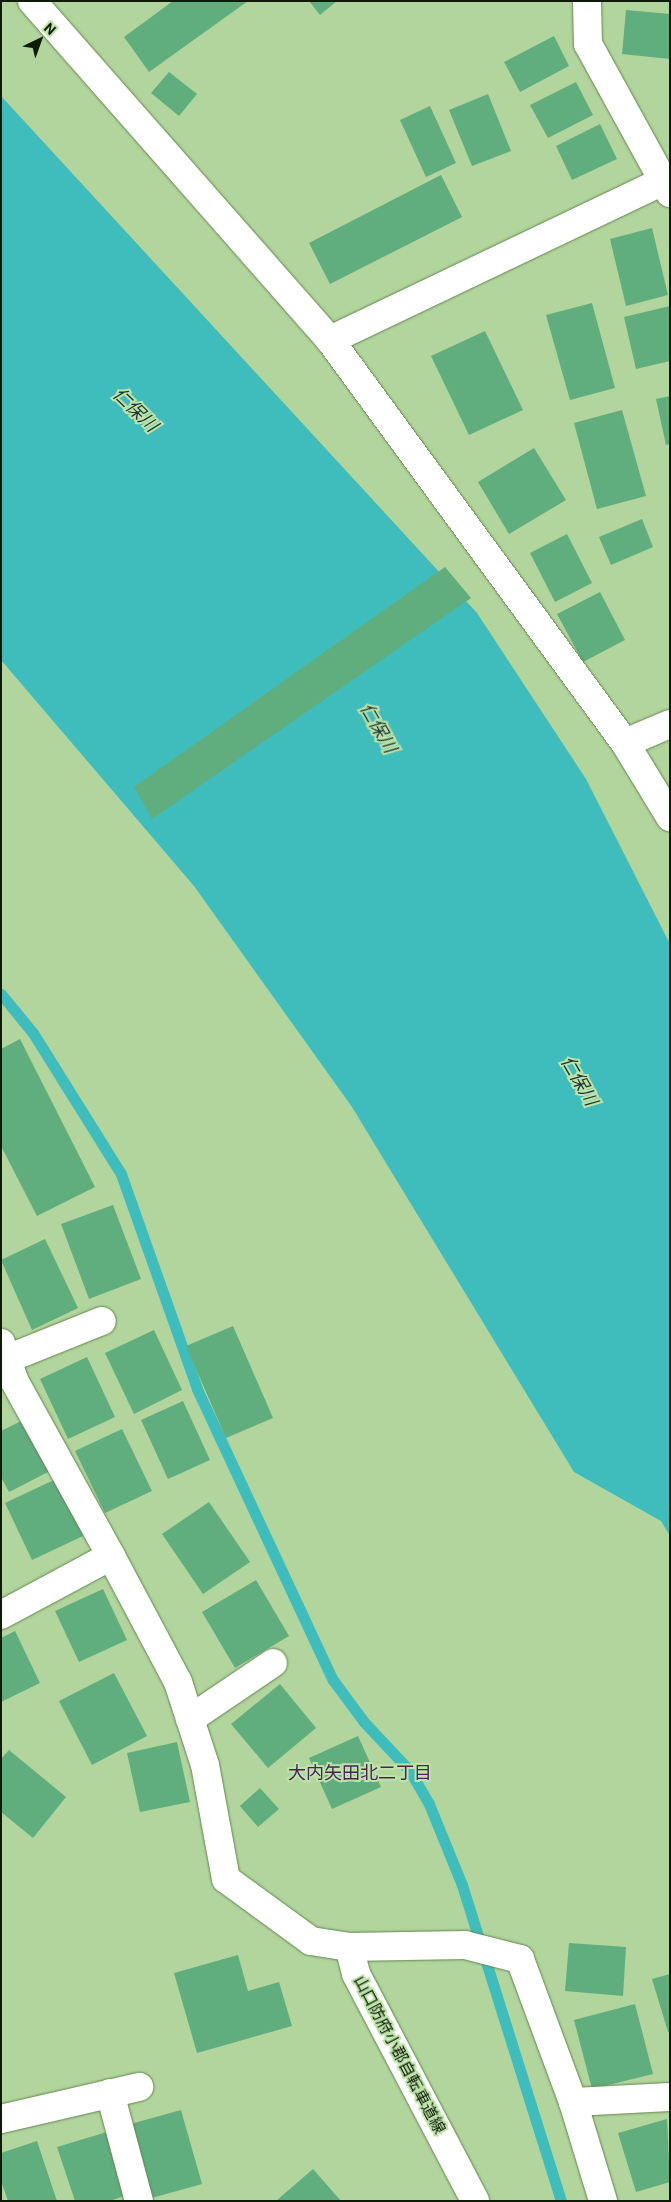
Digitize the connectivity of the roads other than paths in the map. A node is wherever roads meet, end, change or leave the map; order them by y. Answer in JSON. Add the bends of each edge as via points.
{"nodes":[{"id":1,"x":32,"y":1,"type":"edge"},
{"id":2,"x":588,"y":1,"type":"edge"},
{"id":3,"x":668,"y":184,"type":"edge"},
{"id":4,"x":330,"y":340,"type":"junction"},
{"id":5,"x":670,"y":724,"type":"edge"},
{"id":6,"x":625,"y":743,"type":"junction"},
{"id":7,"x":670,"y":817,"type":"edge"},
{"id":8,"x":102,"y":1321,"type":"dead end"},
{"id":9,"x":4,"y":1351,"type":"edge"},
{"id":10,"x":110,"y":1556,"type":"junction"},
{"id":11,"x":1,"y":1615,"type":"edge"},
{"id":12,"x":273,"y":1664,"type":"dead end"},
{"id":13,"x":190,"y":1718,"type":"junction"},
{"id":14,"x":349,"y":1946,"type":"junction"},
{"id":15,"x":138,"y":2087,"type":"dead end"},
{"id":16,"x":110,"y":2094,"type":"junction"},
{"id":17,"x":670,"y":2097,"type":"edge"},
{"id":18,"x":573,"y":2102,"type":"junction"},
{"id":19,"x":1,"y":2119,"type":"edge"},
{"id":20,"x":138,"y":2201,"type":"edge"},
{"id":21,"x":475,"y":2201,"type":"edge"},
{"id":22,"x":603,"y":2201,"type":"edge"}],
"edges":[{"from":1,"to":4,"type":"street"},
{"from":2,"to":3,"type":"street","via":[[588,44]]},
{"from":3,"to":4,"type":"street"},
{"from":4,"to":6,"type":"street"},
{"from":5,"to":6,"type":"street"},
{"from":6,"to":7,"type":"street"},
{"from":8,"to":9,"type":"street"},
{"from":9,"to":10,"type":"street","via":[[15,1382]]},
{"from":10,"to":11,"type":"street"},
{"from":10,"to":13,"type":"street","via":[[178,1682]]},
{"from":12,"to":13,"type":"street"},
{"from":13,"to":14,"type":"street","via":[[205,1765],[226,1879],[311,1941]]},
{"from":14,"to":18,"type":"street","via":[[464,1945],[520,1959]]},
{"from":14,"to":21,"type":"street","name":"山口防府小郡自転車道線","via":[[356,1974]]},
{"from":15,"to":16,"type":"street"},
{"from":16,"to":19,"type":"street"},
{"from":16,"to":20,"type":"street"},
{"from":17,"to":18,"type":"street"},
{"from":18,"to":22,"type":"street"}]}
